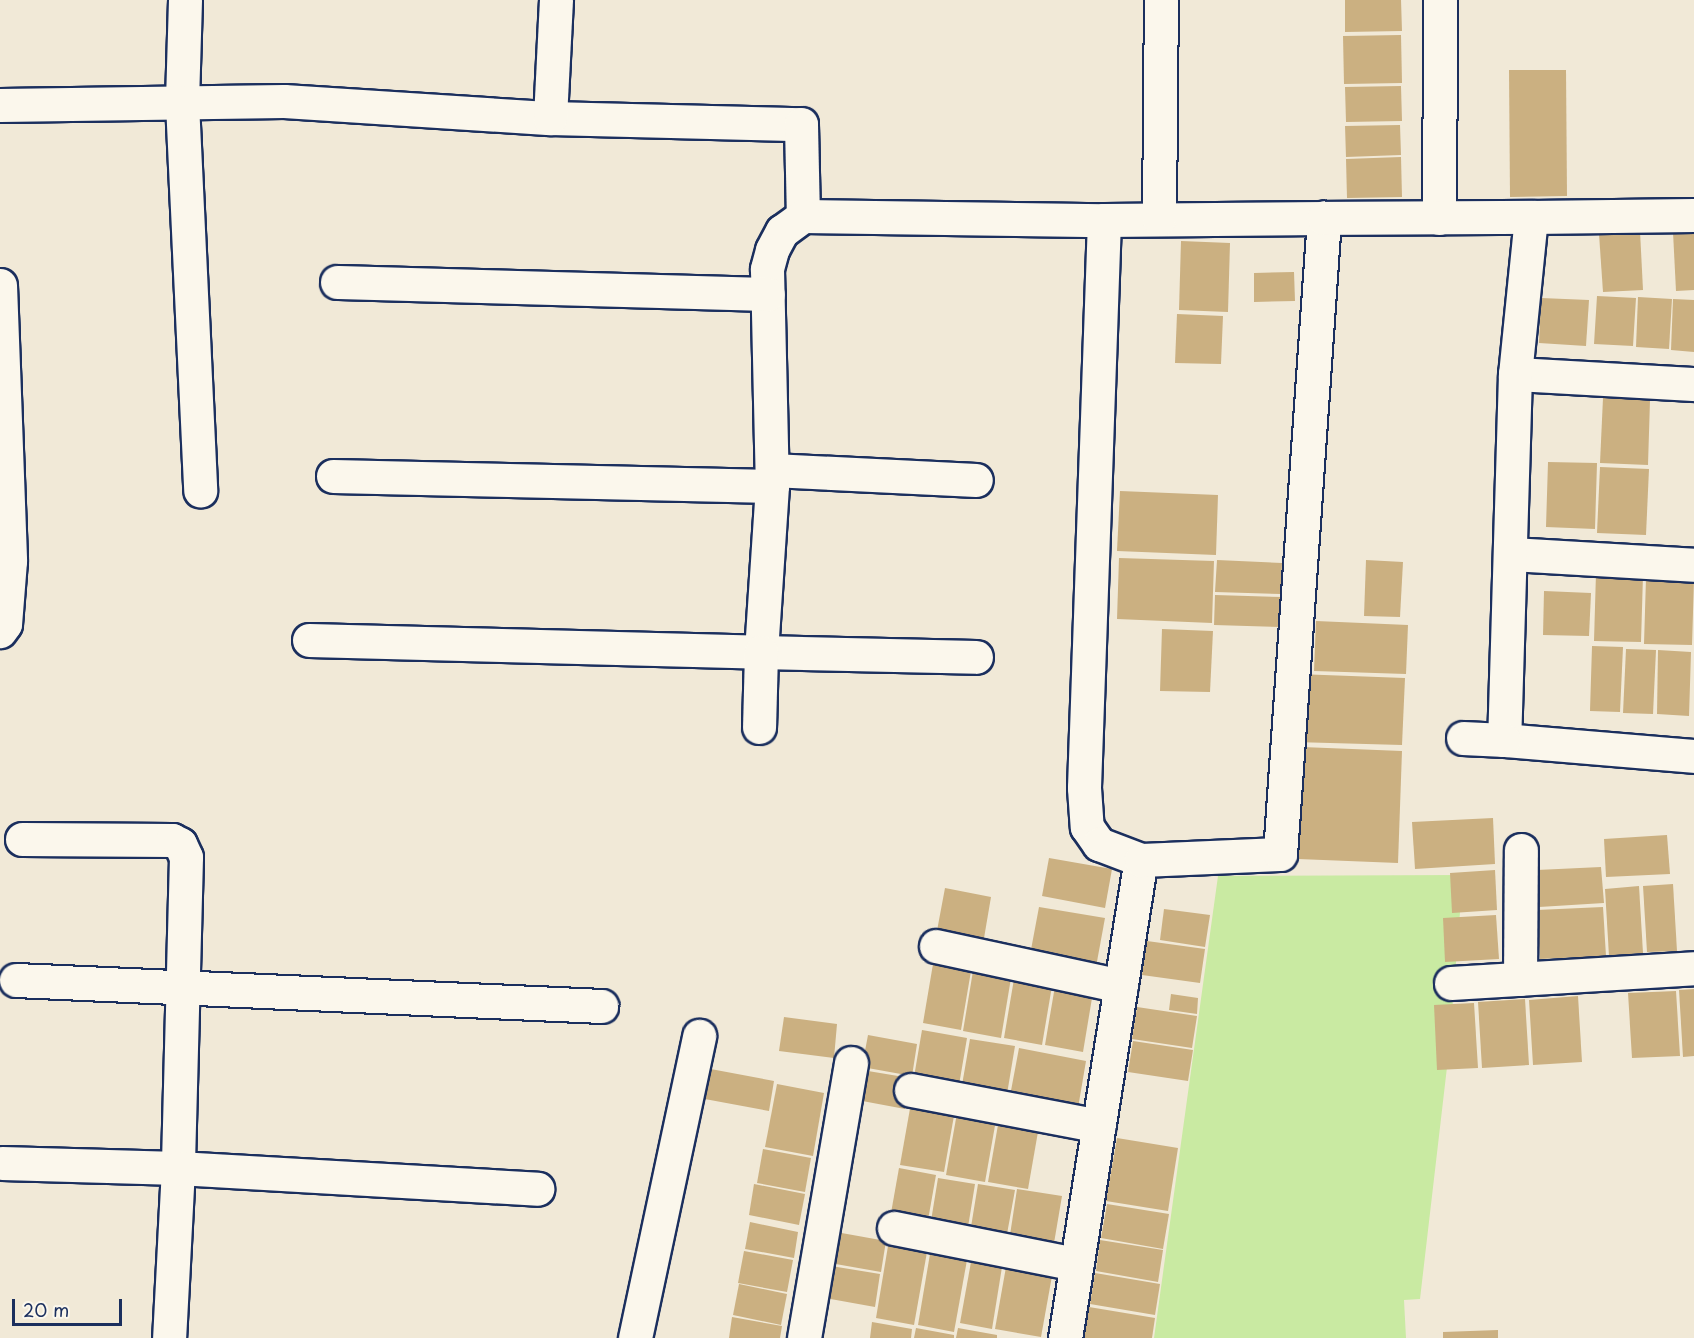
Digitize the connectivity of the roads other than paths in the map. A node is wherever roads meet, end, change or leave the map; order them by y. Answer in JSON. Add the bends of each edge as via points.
{"nodes":[{"id":1,"x":185,"y":0,"type":"edge"},
{"id":2,"x":556,"y":0,"type":"edge"},
{"id":3,"x":1161,"y":0,"type":"edge"},
{"id":4,"x":1440,"y":0,"type":"edge"},
{"id":5,"x":183,"y":103,"type":"junction"},
{"id":6,"x":0,"y":105,"type":"edge"},
{"id":7,"x":550,"y":118,"type":"junction"},
{"id":8,"x":1694,"y":215,"type":"edge"},
{"id":9,"x":803,"y":216,"type":"junction"},
{"id":10,"x":1324,"y":218,"type":"junction"},
{"id":11,"x":1438,"y":218,"type":"junction"},
{"id":12,"x":1531,"y":218,"type":"junction"},
{"id":13,"x":1159,"y":219,"type":"junction"},
{"id":14,"x":1104,"y":220,"type":"junction"},
{"id":15,"x":337,"y":282,"type":"dead end"},
{"id":16,"x":0,"y":285,"type":"edge"},
{"id":17,"x":768,"y":294,"type":"junction"},
{"id":18,"x":1515,"y":374,"type":"junction"},
{"id":19,"x":1694,"y":384,"type":"edge"},
{"id":20,"x":333,"y":476,"type":"dead end"},
{"id":21,"x":772,"y":478,"type":"junction"},
{"id":22,"x":976,"y":480,"type":"dead end"},
{"id":23,"x":200,"y":491,"type":"dead end"},
{"id":24,"x":1511,"y":554,"type":"junction"},
{"id":25,"x":1694,"y":565,"type":"edge"},
{"id":26,"x":0,"y":631,"type":"edge"},
{"id":27,"x":309,"y":640,"type":"dead end"},
{"id":28,"x":760,"y":652,"type":"junction"},
{"id":29,"x":976,"y":657,"type":"dead end"},
{"id":30,"x":759,"y":727,"type":"dead end"},
{"id":31,"x":1463,"y":738,"type":"dead end"},
{"id":32,"x":1504,"y":740,"type":"junction"},
{"id":33,"x":1694,"y":756,"type":"edge"},
{"id":34,"x":22,"y":839,"type":"dead end"},
{"id":35,"x":1521,"y":850,"type":"dead end"},
{"id":36,"x":1141,"y":860,"type":"junction"},
{"id":37,"x":936,"y":946,"type":"dead end"},
{"id":38,"x":1694,"y":968,"type":"edge"},
{"id":39,"x":1520,"y":979,"type":"junction"},
{"id":40,"x":16,"y":980,"type":"dead end"},
{"id":41,"x":1451,"y":983,"type":"dead end"},
{"id":42,"x":183,"y":985,"type":"junction"},
{"id":43,"x":1121,"y":986,"type":"junction"},
{"id":44,"x":601,"y":1006,"type":"dead end"},
{"id":45,"x":699,"y":1036,"type":"dead end"},
{"id":46,"x":851,"y":1063,"type":"dead end"},
{"id":47,"x":911,"y":1090,"type":"dead end"},
{"id":48,"x":1099,"y":1126,"type":"junction"},
{"id":49,"x":2,"y":1163,"type":"dead end"},
{"id":50,"x":177,"y":1168,"type":"junction"},
{"id":51,"x":537,"y":1189,"type":"dead end"},
{"id":52,"x":894,"y":1228,"type":"dead end"},
{"id":53,"x":1077,"y":1264,"type":"junction"},
{"id":54,"x":169,"y":1338,"type":"edge"},
{"id":55,"x":635,"y":1338,"type":"edge"},
{"id":56,"x":804,"y":1338,"type":"edge"},
{"id":57,"x":1065,"y":1338,"type":"edge"}],
"edges":[{"from":1,"to":5,"type":"street"},
{"from":2,"to":7,"type":"street"},
{"from":3,"to":13,"type":"street"},
{"from":4,"to":11,"type":"street"},
{"from":5,"to":6,"type":"street"},
{"from":5,"to":7,"type":"street","via":[[284,101]]},
{"from":5,"to":23,"type":"street"},
{"from":7,"to":9,"type":"street","via":[[801,124]]},
{"from":8,"to":12,"type":"street"},
{"from":9,"to":14,"type":"street"},
{"from":9,"to":17,"type":"street","via":[[782,231],[771,250]]},
{"from":10,"to":11,"type":"street"},
{"from":10,"to":13,"type":"street"},
{"from":10,"to":36,"type":"street","via":[[1280,854]]},
{"from":11,"to":12,"type":"street"},
{"from":12,"to":18,"type":"street"},
{"from":13,"to":14,"type":"street"},
{"from":14,"to":36,"type":"street","via":[[1084,788],[1087,827],[1099,844]]},
{"from":15,"to":17,"type":"street"},
{"from":16,"to":26,"type":"street","via":[[10,561],[5,624]]},
{"from":17,"to":21,"type":"street"},
{"from":18,"to":19,"type":"street"},
{"from":18,"to":24,"type":"street"},
{"from":20,"to":21,"type":"street"},
{"from":21,"to":22,"type":"street"},
{"from":21,"to":28,"type":"street"},
{"from":24,"to":25,"type":"street"},
{"from":24,"to":32,"type":"street"},
{"from":27,"to":28,"type":"street"},
{"from":28,"to":29,"type":"street"},
{"from":28,"to":30,"type":"street"},
{"from":31,"to":32,"type":"street"},
{"from":32,"to":33,"type":"street"},
{"from":34,"to":42,"type":"street","via":[[172,840],[180,844],[186,857]]},
{"from":35,"to":39,"type":"street"},
{"from":36,"to":43,"type":"street"},
{"from":37,"to":43,"type":"street"},
{"from":38,"to":39,"type":"street"},
{"from":39,"to":41,"type":"street"},
{"from":40,"to":42,"type":"street"},
{"from":42,"to":44,"type":"street"},
{"from":42,"to":50,"type":"street"},
{"from":43,"to":48,"type":"street"},
{"from":45,"to":55,"type":"street"},
{"from":46,"to":56,"type":"street"},
{"from":47,"to":48,"type":"street"},
{"from":48,"to":53,"type":"street"},
{"from":49,"to":50,"type":"street"},
{"from":50,"to":51,"type":"street"},
{"from":50,"to":54,"type":"street"},
{"from":52,"to":53,"type":"street"},
{"from":53,"to":57,"type":"street"}]}
